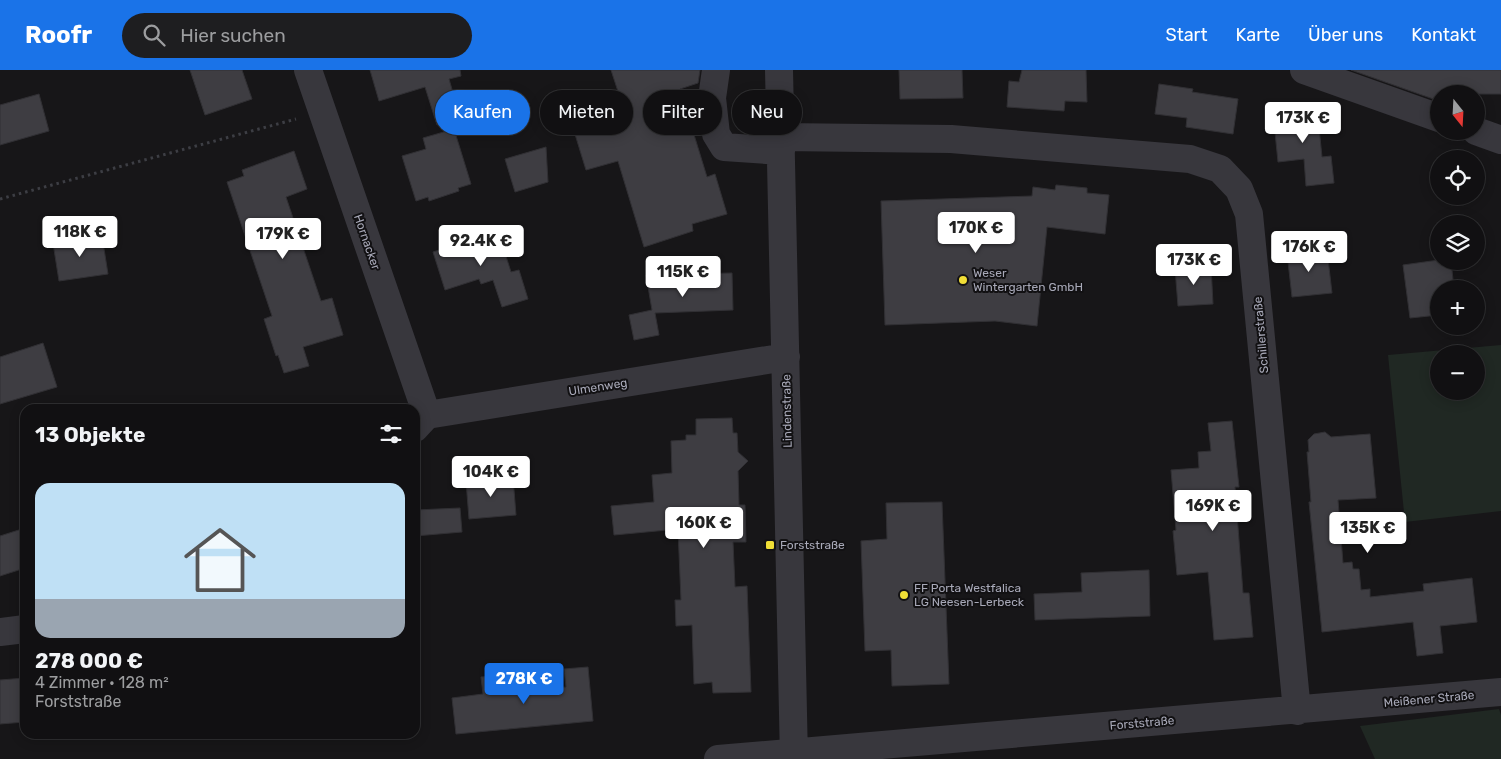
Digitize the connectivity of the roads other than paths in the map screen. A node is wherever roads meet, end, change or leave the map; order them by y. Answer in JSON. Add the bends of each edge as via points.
{"nodes":[{"id":1,"x":308,"y":70,"type":"edge"},
{"id":2,"x":716,"y":70,"type":"edge"},
{"id":3,"x":779,"y":70,"type":"edge"},
{"id":4,"x":1304,"y":70,"type":"edge"},
{"id":5,"x":1344,"y":77,"type":"edge"},
{"id":6,"x":1430,"y":114,"type":"edge"},
{"id":7,"x":1485,"y":134,"type":"edge"},
{"id":8,"x":1501,"y":140,"type":"edge"},
{"id":9,"x":781,"y":144,"type":"junction"},
{"id":10,"x":786,"y":357,"type":"junction"},
{"id":11,"x":416,"y":404,"type":"edge"},
{"id":12,"x":421,"y":421,"type":"edge"},
{"id":13,"x":20,"y":630,"type":"edge"},
{"id":14,"x":0,"y":632,"type":"edge"},
{"id":15,"x":1501,"y":692,"type":"edge"},
{"id":16,"x":1357,"y":705,"type":"joint"},
{"id":17,"x":1297,"y":711,"type":"junction"},
{"id":18,"x":794,"y":756,"type":"edge"},
{"id":19,"x":718,"y":759,"type":"edge"}],
"edges":[{"from":1,"to":11,"type":"street","name":"Hornacker"},
{"from":2,"to":9,"type":"street","name":"Schillerstraße","via":[[712,98],[716,134],[724,147]]},
{"from":3,"to":9,"type":"street","name":"Lindenstraße"},
{"from":4,"to":5,"type":"street"},
{"from":5,"to":6,"type":"street"},
{"from":7,"to":8,"type":"street"},
{"from":9,"to":10,"type":"street","name":"Lindenstraße"},
{"from":9,"to":17,"type":"street","name":"Schillerstraße","via":[[950,139],[1190,159],[1220,169],[1239,189],[1250,214]]},
{"from":10,"to":12,"type":"street","name":"Ulmenweg"},
{"from":10,"to":18,"type":"street","name":"Lindenstraße"},
{"from":13,"to":14,"type":"street"},
{"from":15,"to":16,"type":"street","name":"Meißener Straße"},
{"from":16,"to":17,"type":"street","name":"Forststraße"},
{"from":17,"to":18,"type":"street","name":"Forststraße"},
{"from":18,"to":19,"type":"street","name":"Forststraße"}]}
